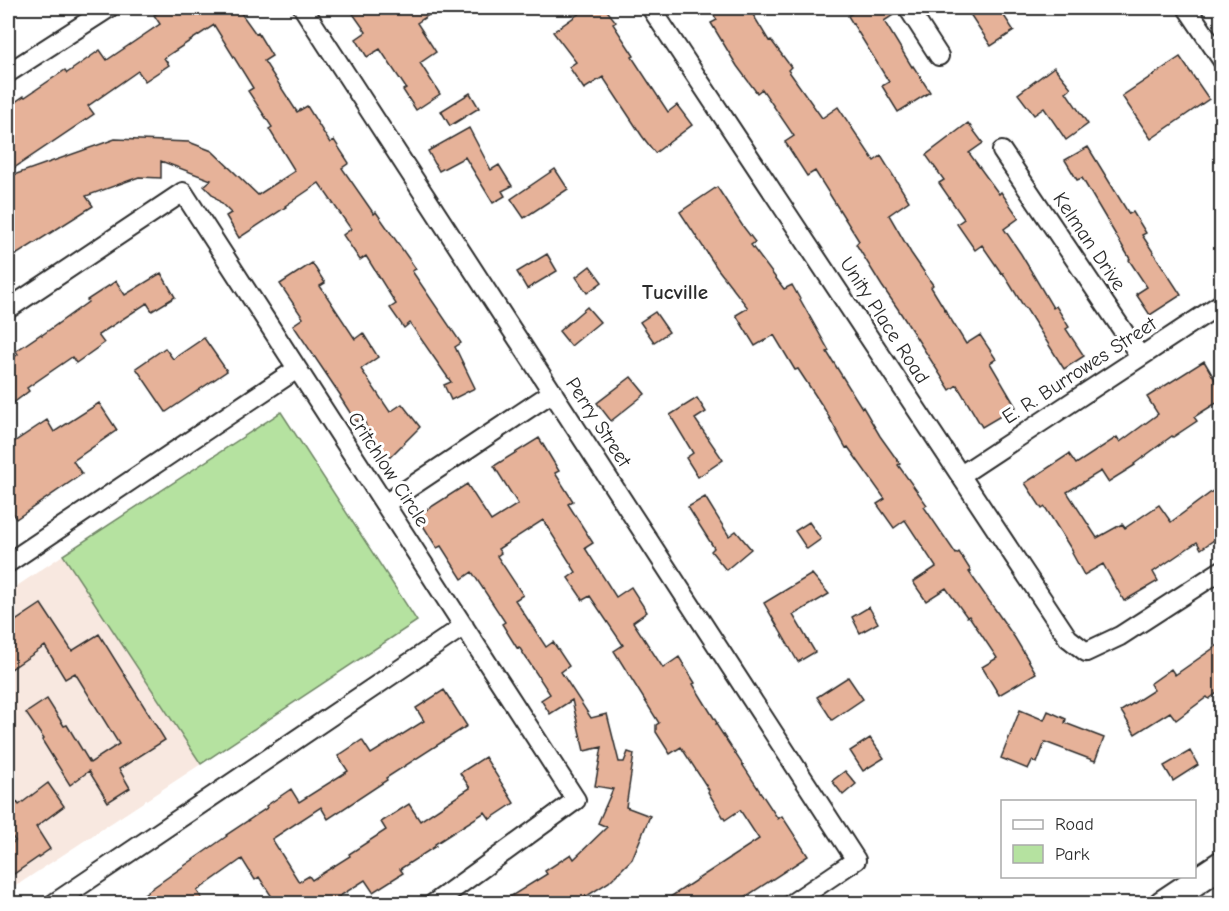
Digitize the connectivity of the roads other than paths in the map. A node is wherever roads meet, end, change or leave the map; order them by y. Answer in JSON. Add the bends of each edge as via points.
{"nodes":[{"id":1,"x":109,"y":8,"type":"edge"},
{"id":2,"x":303,"y":8,"type":"edge"},
{"id":3,"x":651,"y":8,"type":"edge"},
{"id":4,"x":908,"y":8,"type":"edge"},
{"id":5,"x":1186,"y":8,"type":"edge"},
{"id":6,"x":939,"y":56,"type":"dead end"},
{"id":7,"x":1221,"y":60,"type":"edge"},
{"id":8,"x":8,"y":73,"type":"edge"},
{"id":9,"x":1002,"y":151,"type":"dead end"},
{"id":10,"x":1221,"y":303,"type":"edge"},
{"id":11,"x":8,"y":309,"type":"edge"},
{"id":12,"x":1140,"y":356,"type":"junction"},
{"id":13,"x":297,"y":369,"type":"junction"},
{"id":14,"x":553,"y":392,"type":"junction"},
{"id":15,"x":960,"y":475,"type":"junction"},
{"id":16,"x":385,"y":504,"type":"junction"},
{"id":17,"x":8,"y":562,"type":"edge"},
{"id":18,"x":1221,"y":570,"type":"edge"},
{"id":19,"x":464,"y":626,"type":"junction"},
{"id":20,"x":1221,"y":864,"type":"edge"},
{"id":21,"x":53,"y":903,"type":"edge"},
{"id":22,"x":433,"y":903,"type":"edge"},
{"id":23,"x":791,"y":903,"type":"edge"},
{"id":24,"x":1162,"y":903,"type":"edge"}],
"edges":[{"from":1,"to":8,"type":"street"},
{"from":2,"to":14,"type":"street","name":"Perry Street"},
{"from":3,"to":15,"type":"street","name":"Unity Place Road"},
{"from":4,"to":6,"type":"street"},
{"from":5,"to":7,"type":"street"},
{"from":9,"to":12,"type":"street","name":"Kelman Drive"},
{"from":10,"to":12,"type":"street","name":"E. R. Burrowes Street"},
{"from":11,"to":13,"type":"street","name":"Critchlow Circle","via":[[183,192]]},
{"from":12,"to":15,"type":"street","name":"E. R. Burrowes Street"},
{"from":13,"to":16,"type":"street","name":"Critchlow Circle"},
{"from":13,"to":17,"type":"street"},
{"from":14,"to":16,"type":"street"},
{"from":14,"to":23,"type":"street","name":"Perry Street","via":[[856,860]]},
{"from":15,"to":18,"type":"street","name":"Unity Place Road","via":[[1068,638],[1086,652],[1120,636]]},
{"from":16,"to":19,"type":"street","name":"Critchlow Circle"},
{"from":19,"to":21,"type":"street"},
{"from":19,"to":22,"type":"street","name":"Critchlow Circle","via":[[576,800]]},
{"from":20,"to":24,"type":"street"}]}
